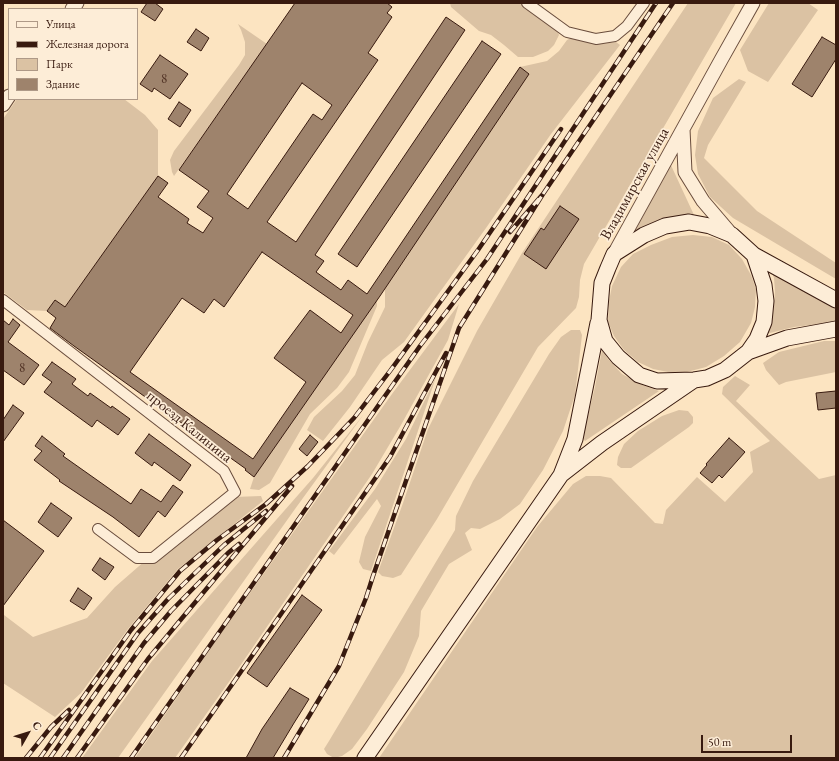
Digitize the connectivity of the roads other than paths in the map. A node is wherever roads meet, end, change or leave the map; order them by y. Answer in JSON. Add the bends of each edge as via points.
{"nodes":[{"id":1,"x":527,"y":3,"type":"edge"},
{"id":2,"x":644,"y":3,"type":"edge"},
{"id":3,"x":753,"y":3,"type":"edge"},
{"id":4,"x":683,"y":129,"type":"junction"},
{"id":5,"x":732,"y":235,"type":"junction"},
{"id":6,"x":614,"y":254,"type":"junction"},
{"id":7,"x":754,"y":255,"type":"junction"},
{"id":8,"x":3,"y":300,"type":"edge"},
{"id":9,"x":836,"y":300,"type":"edge"},
{"id":10,"x":599,"y":320,"type":"junction"},
{"id":11,"x":836,"y":329,"type":"edge"},
{"id":12,"x":748,"y":352,"type":"junction"},
{"id":13,"x":694,"y":380,"type":"junction"},
{"id":14,"x":561,"y":475,"type":"junction"},
{"id":15,"x":98,"y":529,"type":"dead end"},
{"id":16,"x":365,"y":758,"type":"edge"}],
"edges":[{"from":1,"to":2,"type":"street","via":[[567,32],[596,39],[615,36],[628,26]]},
{"from":3,"to":4,"type":"street","name":"Владимирская улица"},
{"from":4,"to":5,"type":"street","name":"Владимирская улица","via":[[685,172],[703,200]]},
{"from":4,"to":6,"type":"street","name":"Владимирская улица"},
{"from":5,"to":6,"type":"main road","via":[[710,226],[689,222],[665,226],[644,235]]},
{"from":5,"to":7,"type":"main road"},
{"from":6,"to":10,"type":"main road","via":[[602,283]]},
{"from":7,"to":9,"type":"main road"},
{"from":7,"to":12,"type":"main road","via":[[764,285],[766,301],[764,322]]},
{"from":8,"to":15,"type":"street","name":"проезд Калинина","via":[[224,471],[235,492],[153,558],[137,558]]},
{"from":10,"to":13,"type":"main road","via":[[605,341],[618,357],[639,375],[656,381]]},
{"from":10,"to":14,"type":"main road","via":[[575,439]]},
{"from":11,"to":12,"type":"main road","via":[[787,338]]},
{"from":12,"to":13,"type":"main road","via":[[725,370],[707,378]]},
{"from":13,"to":14,"type":"main road","via":[[602,443]]},
{"from":14,"to":16,"type":"main road"}]}
